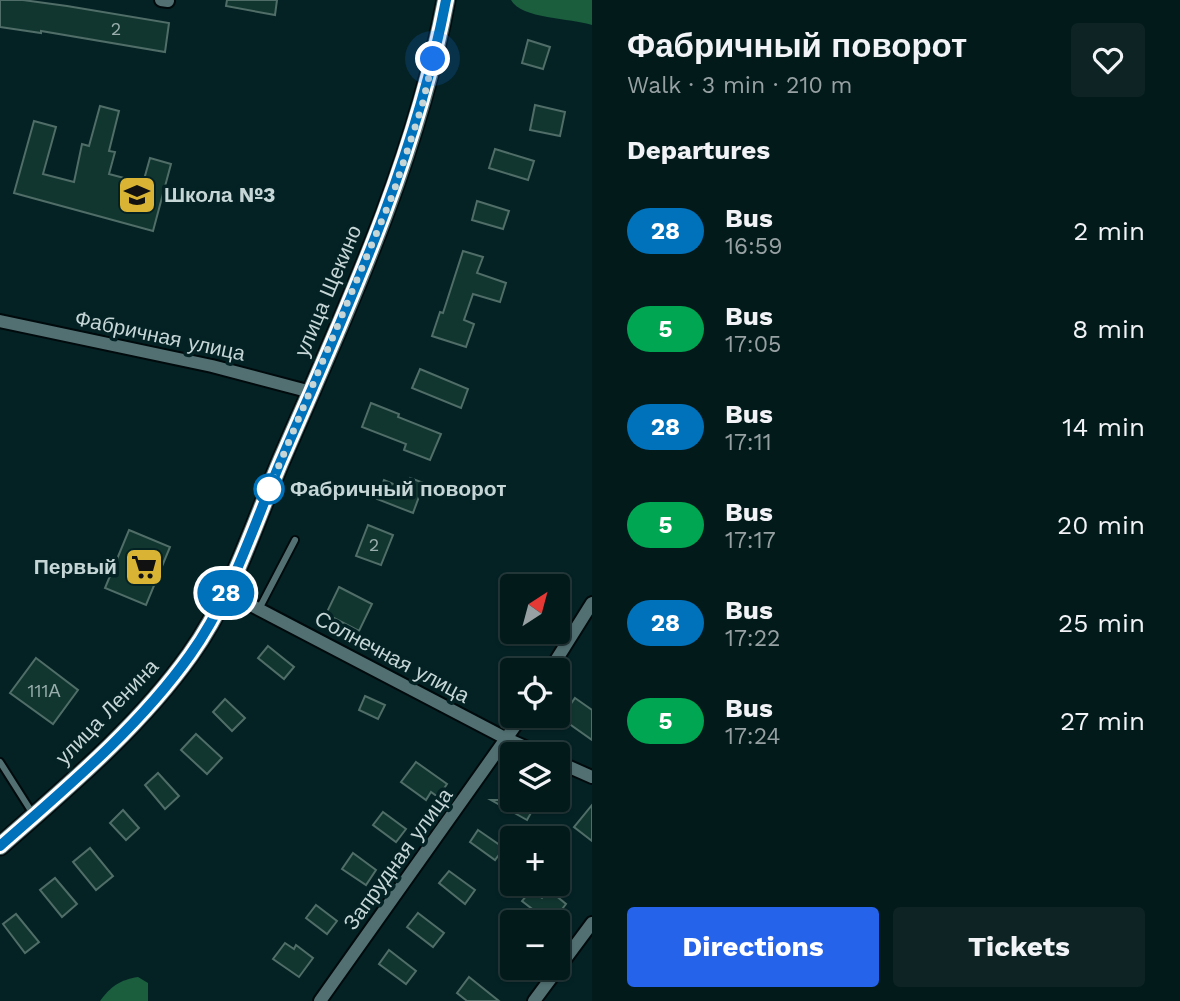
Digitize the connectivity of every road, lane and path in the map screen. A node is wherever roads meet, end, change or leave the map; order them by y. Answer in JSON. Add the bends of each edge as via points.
{"nodes":[{"id":1,"x":161,"y":0,"type":"edge"},
{"id":2,"x":446,"y":0,"type":"edge"},
{"id":3,"x":168,"y":1,"type":"edge"},
{"id":4,"x":0,"y":321,"type":"edge"},
{"id":5,"x":311,"y":392,"type":"junction"},
{"id":6,"x":295,"y":540,"type":"dead end"},
{"id":7,"x":226,"y":592,"type":"junction"},
{"id":8,"x":592,"y":603,"type":"edge"},
{"id":9,"x":259,"y":609,"type":"junction"},
{"id":10,"x":558,"y":658,"type":"edge"},
{"id":11,"x":514,"y":728,"type":"edge"},
{"id":12,"x":507,"y":739,"type":"junction"},
{"id":13,"x":514,"y":742,"type":"edge"},
{"id":14,"x":0,"y":762,"type":"edge"},
{"id":15,"x":570,"y":767,"type":"edge"},
{"id":16,"x":592,"y":777,"type":"edge"},
{"id":17,"x":34,"y":816,"type":"junction"},
{"id":18,"x":0,"y":846,"type":"edge"},
{"id":19,"x":592,"y":923,"type":"edge"},
{"id":20,"x":320,"y":1001,"type":"edge"},
{"id":21,"x":534,"y":1001,"type":"edge"}],
"edges":[{"from":1,"to":3,"type":"street"},
{"from":2,"to":5,"type":"main road","name":"улица Щекино","via":[[422,106],[393,194]]},
{"from":4,"to":5,"type":"street","name":"Фабричная улица"},
{"from":5,"to":7,"type":"main road","name":"улица Щекино"},
{"from":6,"to":9,"type":"lane"},
{"from":7,"to":9,"type":"street","name":"Солнечная улица"},
{"from":7,"to":17,"type":"main road","name":"улица Ленина","via":[[212,623],[164,689],[122,735]]},
{"from":8,"to":10,"type":"street"},
{"from":9,"to":12,"type":"street","name":"Солнечная улица"},
{"from":11,"to":12,"type":"street","name":"Запрудная улица"},
{"from":12,"to":13,"type":"street","name":"Солнечная улица"},
{"from":12,"to":20,"type":"street","name":"Запрудная улица"},
{"from":14,"to":17,"type":"lane"},
{"from":15,"to":16,"type":"street"},
{"from":17,"to":18,"type":"main road","name":"улица Ленина"},
{"from":19,"to":21,"type":"street"}]}
